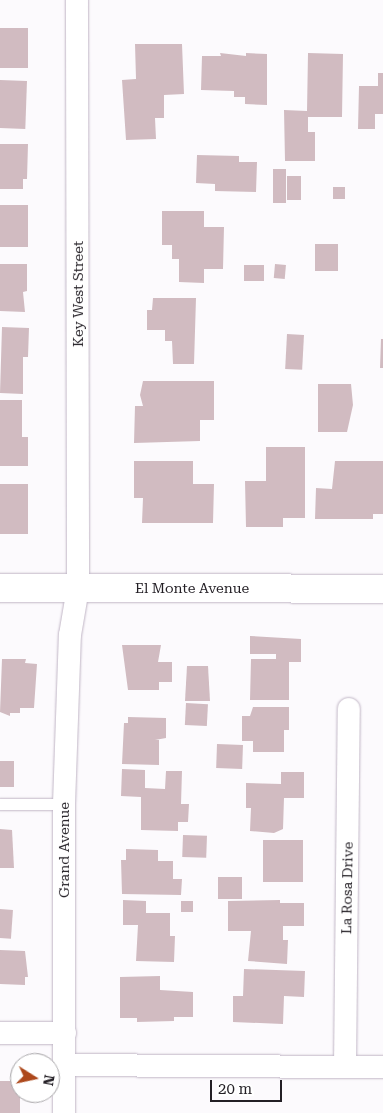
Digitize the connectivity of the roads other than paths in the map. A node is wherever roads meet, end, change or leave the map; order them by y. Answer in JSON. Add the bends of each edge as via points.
{"nodes":[{"id":1,"x":77,"y":0,"type":"edge"},
{"id":2,"x":0,"y":588,"type":"edge"},
{"id":3,"x":78,"y":588,"type":"junction"},
{"id":4,"x":383,"y":590,"type":"edge"},
{"id":5,"x":349,"y":708,"type":"dead end"},
{"id":6,"x":0,"y":804,"type":"edge"},
{"id":7,"x":64,"y":804,"type":"junction"},
{"id":8,"x":0,"y":1033,"type":"edge"},
{"id":9,"x":65,"y":1033,"type":"junction"},
{"id":10,"x":64,"y":1064,"type":"junction"},
{"id":11,"x":344,"y":1067,"type":"junction"},
{"id":12,"x":383,"y":1067,"type":"edge"},
{"id":13,"x":64,"y":1113,"type":"edge"}],
"edges":[{"from":1,"to":3,"type":"street","name":"Key West Street"},
{"from":2,"to":3,"type":"street","name":"El Monte Avenue"},
{"from":3,"to":4,"type":"street","name":"El Monte Avenue"},
{"from":3,"to":7,"type":"street","name":"Grand Avenue","via":[[70,635]]},
{"from":5,"to":11,"type":"street","name":"La Rosa Drive"},
{"from":6,"to":7,"type":"lane"},
{"from":7,"to":9,"type":"street","name":"Grand Avenue"},
{"from":8,"to":9,"type":"street"},
{"from":9,"to":10,"type":"street","name":"Grand Avenue"},
{"from":10,"to":11,"type":"street"},
{"from":10,"to":13,"type":"street","name":"Grand Avenue"},
{"from":11,"to":12,"type":"street"}]}
